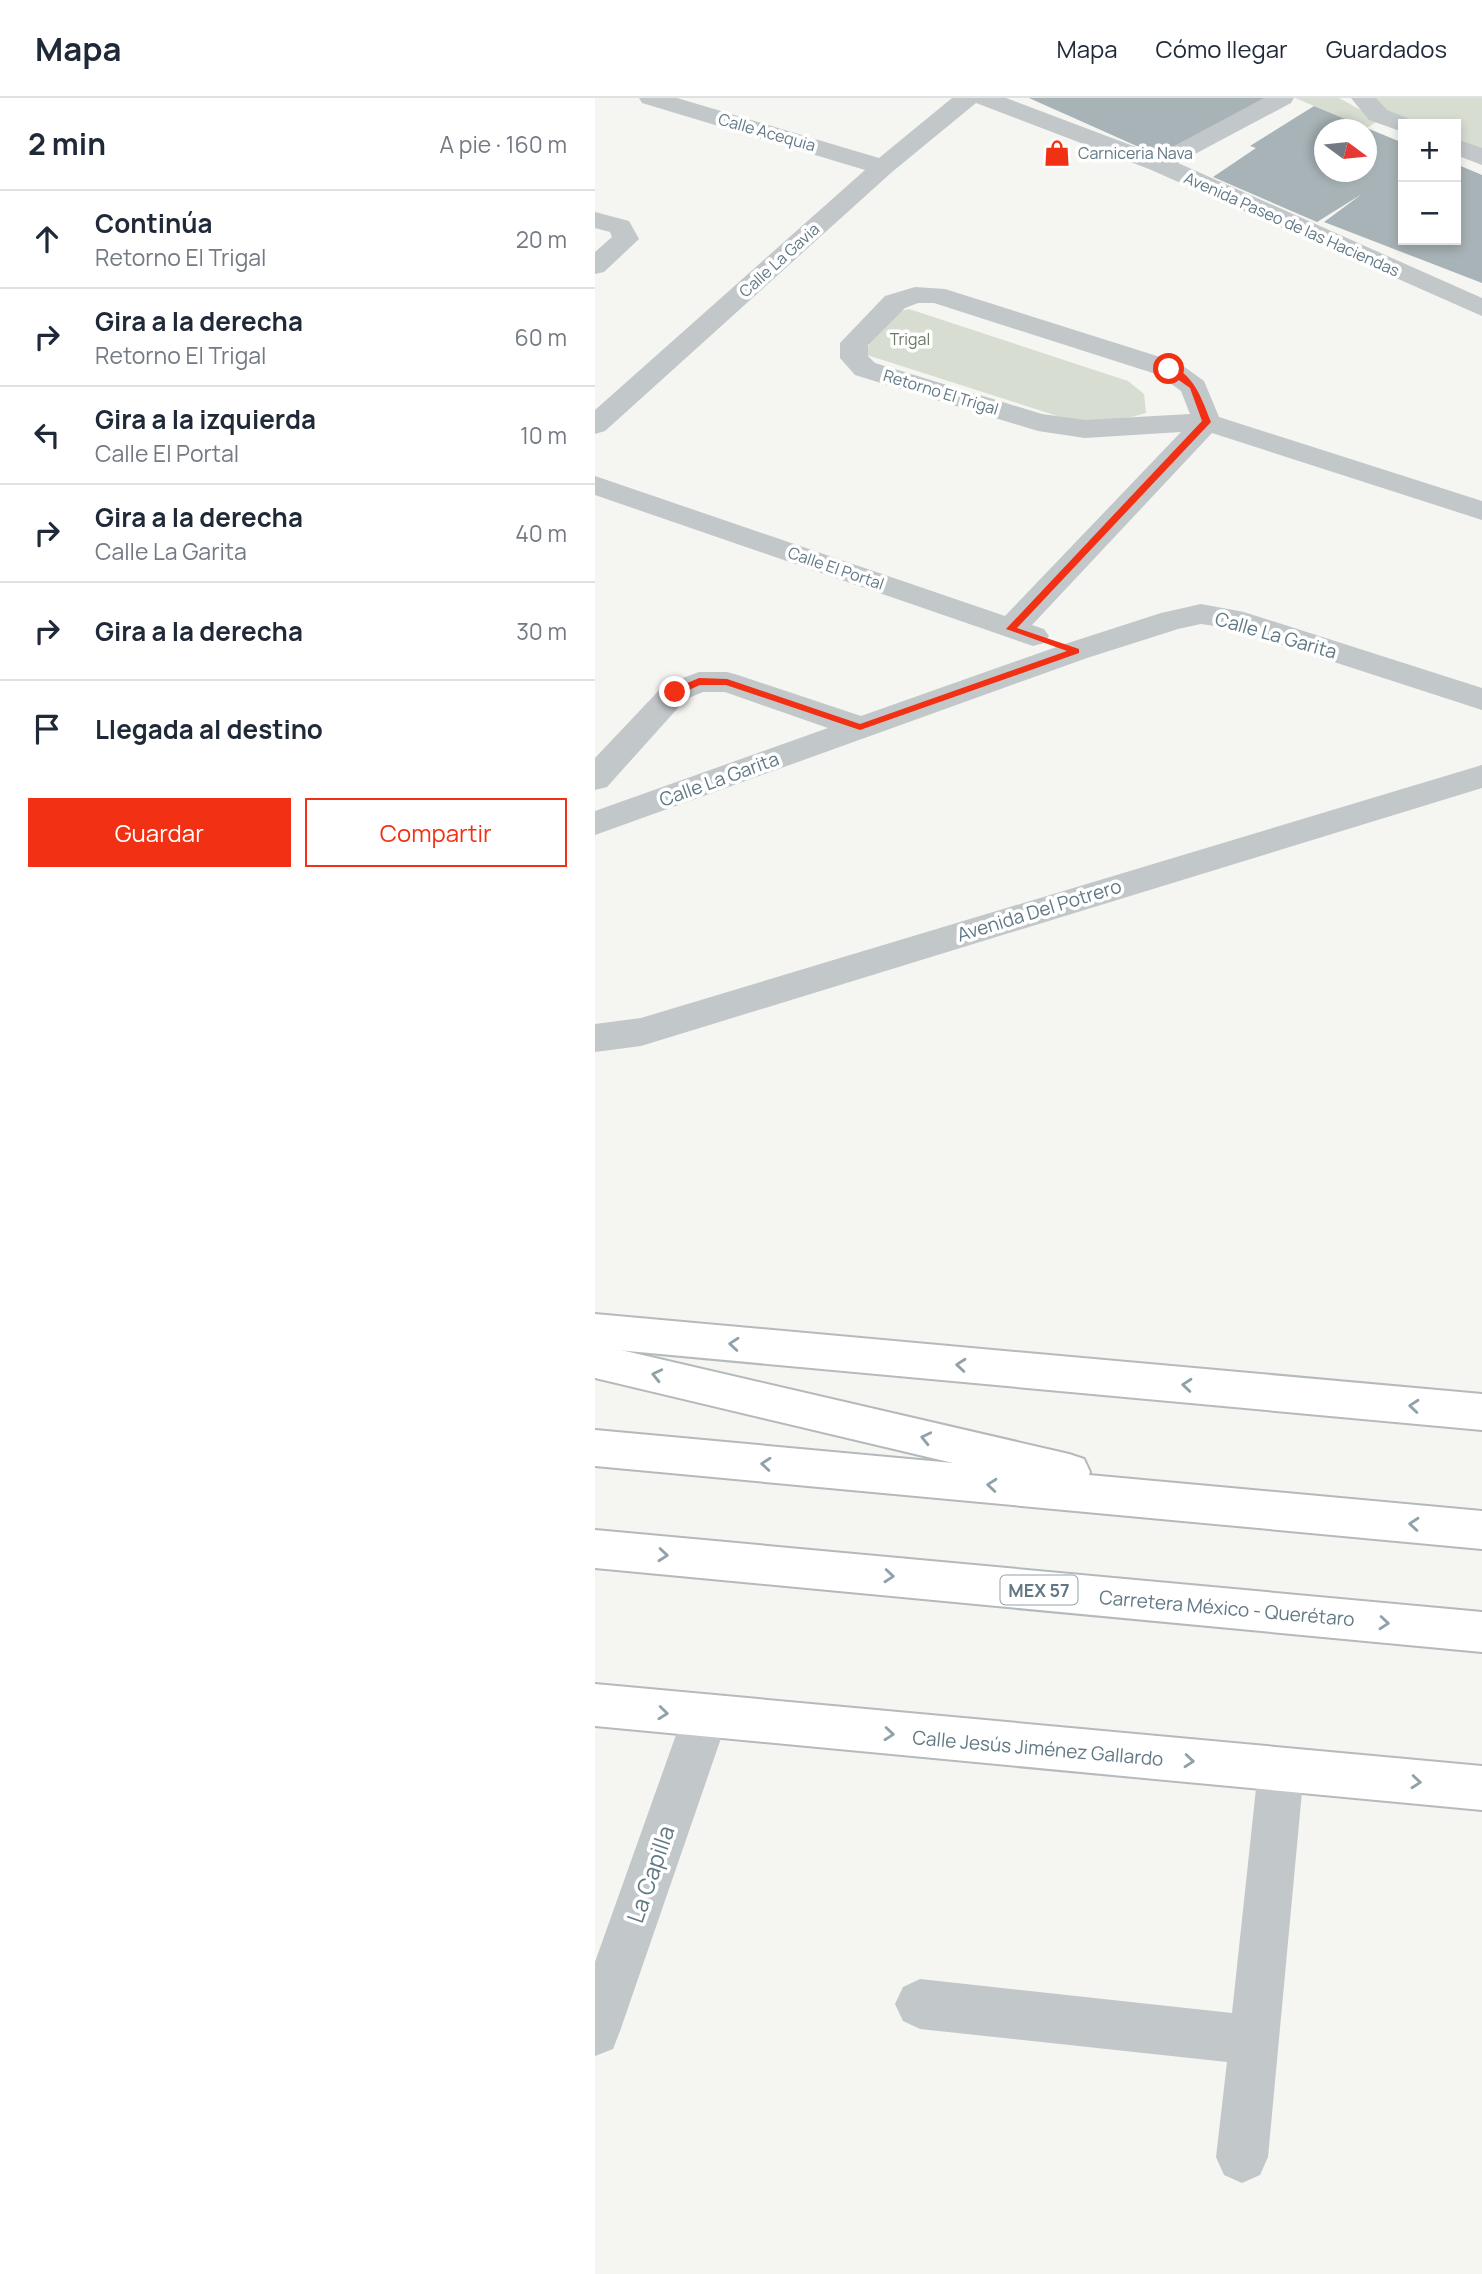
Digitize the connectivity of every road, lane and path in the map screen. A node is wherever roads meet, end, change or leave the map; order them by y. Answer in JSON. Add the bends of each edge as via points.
{"nodes":[{"id":1,"x":651,"y":98,"type":"edge"},
{"id":2,"x":967,"y":98,"type":"edge"},
{"id":3,"x":984,"y":98,"type":"edge"},
{"id":4,"x":1282,"y":98,"type":"edge"},
{"id":5,"x":1363,"y":98,"type":"edge"},
{"id":6,"x":1398,"y":123,"type":"edge"},
{"id":7,"x":1461,"y":148,"type":"edge"},
{"id":8,"x":1482,"y":157,"type":"edge"},
{"id":9,"x":1158,"y":164,"type":"junction"},
{"id":10,"x":883,"y":167,"type":"junction"},
{"id":11,"x":595,"y":220,"type":"edge"},
{"id":12,"x":595,"y":266,"type":"edge"},
{"id":13,"x":1482,"y":308,"type":"edge"},
{"id":14,"x":1207,"y":422,"type":"junction"},
{"id":15,"x":595,"y":425,"type":"edge"},
{"id":16,"x":595,"y":485,"type":"edge"},
{"id":17,"x":1482,"y":511,"type":"edge"},
{"id":18,"x":1010,"y":629,"type":"junction"},
{"id":19,"x":1076,"y":651,"type":"junction"},
{"id":20,"x":1482,"y":699,"type":"edge"},
{"id":21,"x":860,"y":727,"type":"junction"},
{"id":22,"x":1482,"y":776,"type":"edge"},
{"id":23,"x":595,"y":779,"type":"edge"},
{"id":24,"x":595,"y":823,"type":"edge"},
{"id":25,"x":595,"y":1038,"type":"edge"},
{"id":26,"x":595,"y":1331,"type":"edge"},
{"id":27,"x":595,"y":1361,"type":"edge"},
{"id":28,"x":1482,"y":1412,"type":"edge"},
{"id":29,"x":595,"y":1448,"type":"edge"},
{"id":30,"x":1207,"y":1504,"type":"junction"},
{"id":31,"x":1482,"y":1530,"type":"edge"},
{"id":32,"x":595,"y":1549,"type":"edge"},
{"id":33,"x":1482,"y":1632,"type":"edge"},
{"id":34,"x":595,"y":1705,"type":"edge"},
{"id":35,"x":705,"y":1717,"type":"junction"},
{"id":36,"x":1282,"y":1770,"type":"junction"},
{"id":37,"x":1482,"y":1788,"type":"edge"},
{"id":38,"x":920,"y":2004,"type":"dead end"},
{"id":39,"x":595,"y":2031,"type":"edge"},
{"id":40,"x":1254,"y":2040,"type":"junction"},
{"id":41,"x":1242,"y":2157,"type":"dead end"}],
"edges":[{"from":1,"to":10,"type":"street","name":"Calle Acequia"},
{"from":2,"to":10,"type":"street","name":"Calle La Gavia"},
{"from":3,"to":9,"type":"street","name":"Avenida Paseo de las Haciendas"},
{"from":4,"to":9,"type":"street"},
{"from":5,"to":6,"type":"street","via":[[1378,115]]},
{"from":7,"to":8,"type":"street"},
{"from":9,"to":13,"type":"street","name":"Avenida Paseo de las Haciendas"},
{"from":10,"to":15,"type":"street","name":"Calle La Gavia"},
{"from":11,"to":12,"type":"street","via":[[620,227],[625,239]]},
{"from":14,"to":14,"type":"street","name":"Retorno El Trigal","via":[[1194,387],[1169,369],[936,295],[915,295],[895,302],[854,343],[854,358],[865,369],[1038,422],[1085,429]]},
{"from":14,"to":17,"type":"street","name":"Retorno El Trigal"},
{"from":14,"to":18,"type":"street"},
{"from":16,"to":18,"type":"street","name":"Calle El Portal"},
{"from":18,"to":19,"type":"street","name":"Calle El Portal"},
{"from":19,"to":20,"type":"street","name":"Calle La Garita","via":[[1201,614],[1233,619]]},
{"from":19,"to":21,"type":"street","name":"Calle La Garita"},
{"from":21,"to":23,"type":"street","via":[[727,682],[699,681],[675,692]]},
{"from":21,"to":24,"type":"street","name":"Calle La Garita"},
{"from":22,"to":25,"type":"street","name":"Avenida Del Potrero","via":[[641,1032]]},
{"from":28,"to":26,"type":"main road","one_way":true},
{"from":30,"to":27,"type":"main road","one_way":true},
{"from":30,"to":29,"type":"main road","one_way":true},
{"from":31,"to":30,"type":"main road","one_way":true},
{"from":32,"to":33,"type":"main road","name":"Carretera México - Querétaro","number":"MEX 57","one_way":true},
{"from":34,"to":35,"type":"main road","name":"Calle Jesús Jiménez Gallardo","one_way":true},
{"from":35,"to":36,"type":"main road","name":"Calle Jesús Jiménez Gallardo","one_way":true},
{"from":35,"to":39,"type":"street","name":"La Capilla"},
{"from":36,"to":37,"type":"main road","name":"Calle Jesús Jiménez Gallardo","one_way":true},
{"from":36,"to":40,"type":"street"},
{"from":38,"to":40,"type":"street"},
{"from":40,"to":41,"type":"street"}]}
